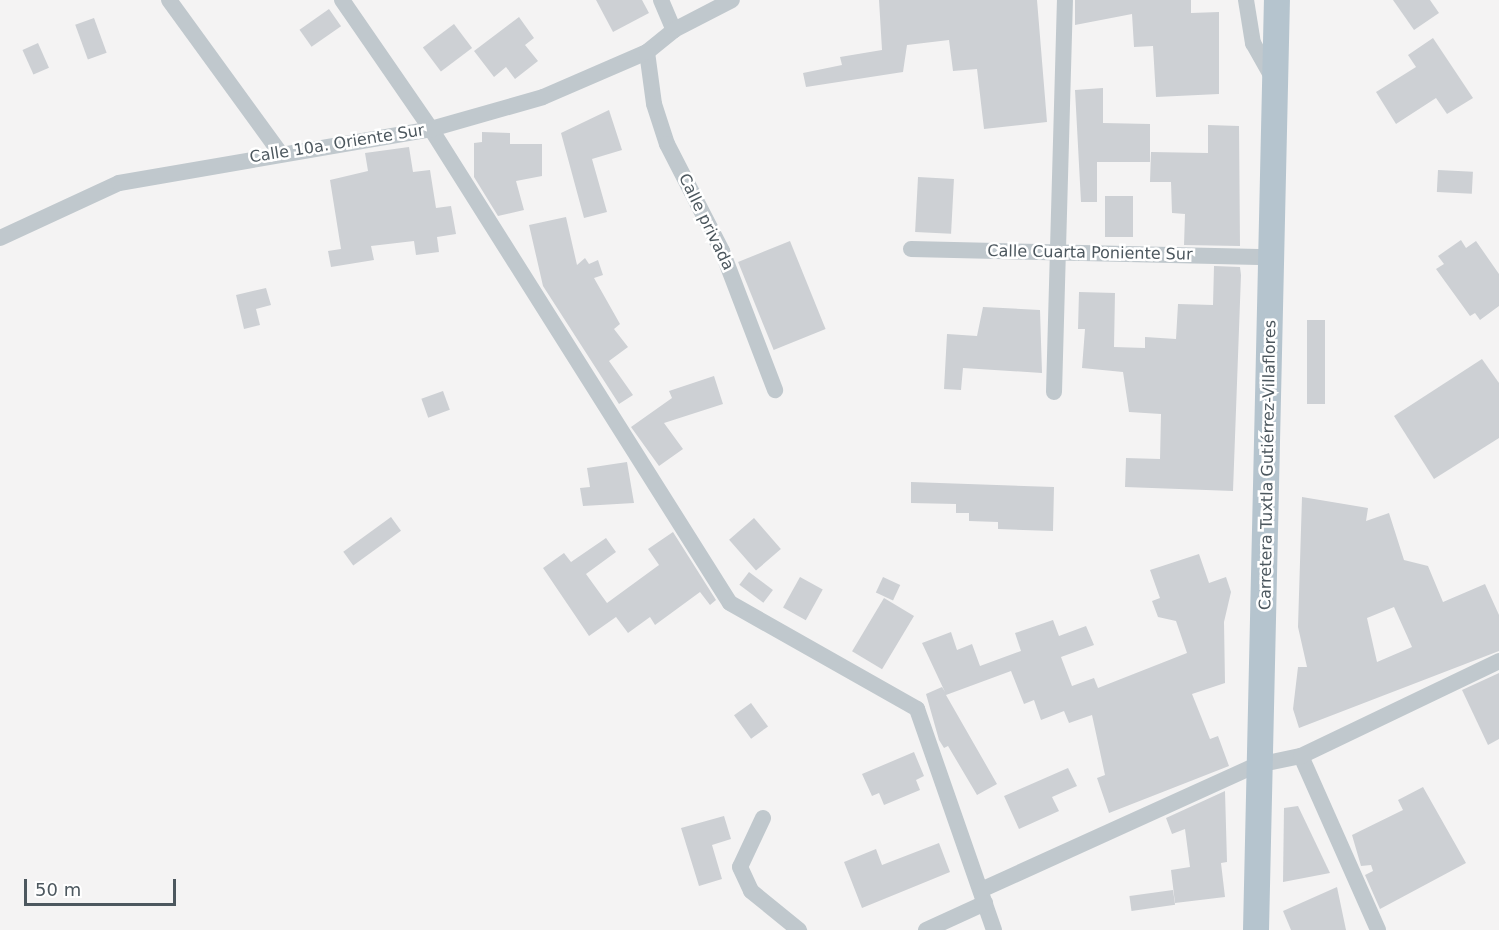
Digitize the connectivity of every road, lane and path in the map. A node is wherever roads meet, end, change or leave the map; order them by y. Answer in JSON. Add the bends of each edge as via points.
{"nodes":[{"id":1,"x":169,"y":0,"type":"edge"},
{"id":2,"x":342,"y":0,"type":"edge"},
{"id":3,"x":662,"y":0,"type":"edge"},
{"id":4,"x":732,"y":0,"type":"edge"},
{"id":5,"x":1065,"y":0,"type":"edge"},
{"id":6,"x":1246,"y":0,"type":"edge"},
{"id":7,"x":1277,"y":0,"type":"edge"},
{"id":8,"x":674,"y":30,"type":"junction"},
{"id":9,"x":647,"y":52,"type":"junction"},
{"id":10,"x":1276,"y":84,"type":"junction"},
{"id":11,"x":431,"y":129,"type":"junction"},
{"id":12,"x":280,"y":154,"type":"junction"},
{"id":13,"x":0,"y":238,"type":"edge"},
{"id":14,"x":911,"y":249,"type":"dead end"},
{"id":15,"x":1062,"y":252,"type":"junction"},
{"id":16,"x":1270,"y":257,"type":"junction"},
{"id":17,"x":775,"y":390,"type":"dead end"},
{"id":18,"x":1054,"y":392,"type":"dead end"},
{"id":19,"x":1499,"y":661,"type":"edge"},
{"id":20,"x":1301,"y":756,"type":"junction"},
{"id":21,"x":1257,"y":765,"type":"junction"},
{"id":22,"x":763,"y":818,"type":"dead end"},
{"id":23,"x":983,"y":896,"type":"junction"},
{"id":24,"x":799,"y":930,"type":"edge"},
{"id":25,"x":926,"y":930,"type":"edge"},
{"id":26,"x":994,"y":930,"type":"edge"},
{"id":27,"x":1256,"y":930,"type":"edge"},
{"id":28,"x":1378,"y":930,"type":"edge"}],
"edges":[{"from":1,"to":12,"type":"street"},
{"from":2,"to":11,"type":"street"},
{"from":3,"to":8,"type":"street"},
{"from":4,"to":8,"type":"street","name":"Calle 10a. Oriente Sur"},
{"from":5,"to":15,"type":"street"},
{"from":6,"to":10,"type":"street","via":[[1253,43]]},
{"from":7,"to":10,"type":"main road","name":"Carretera Tuxtla Gutiérrez-Villaflores"},
{"from":8,"to":9,"type":"street","name":"Calle 10a. Oriente Sur"},
{"from":9,"to":11,"type":"street","name":"Calle 10a. Oriente Sur","via":[[543,97]]},
{"from":9,"to":17,"type":"street","name":"Calle privada","via":[[654,104],[667,144],[722,251]]},
{"from":10,"to":16,"type":"main road","name":"Carretera Tuxtla Gutiérrez-Villaflores"},
{"from":11,"to":12,"type":"street","name":"Calle 10a. Oriente Sur"},
{"from":11,"to":23,"type":"street","via":[[730,603],[916,709]]},
{"from":12,"to":13,"type":"street","name":"Calle 10a. Oriente Sur","via":[[119,183]]},
{"from":14,"to":15,"type":"street","name":"Calle Cuarta Poniente Sur"},
{"from":15,"to":16,"type":"street","name":"Calle Cuarta Poniente Sur"},
{"from":15,"to":18,"type":"street"},
{"from":16,"to":21,"type":"main road","name":"Carretera Tuxtla Gutiérrez-Villaflores","via":[[1263,748]]},
{"from":19,"to":20,"type":"street"},
{"from":20,"to":21,"type":"street"},
{"from":20,"to":28,"type":"street"},
{"from":21,"to":23,"type":"street"},
{"from":21,"to":27,"type":"main road","name":"Carretera Tuxtla Gutiérrez-Villaflores"},
{"from":22,"to":24,"type":"street","via":[[740,867],[751,891]]},
{"from":23,"to":25,"type":"street"},
{"from":23,"to":26,"type":"street"}]}
